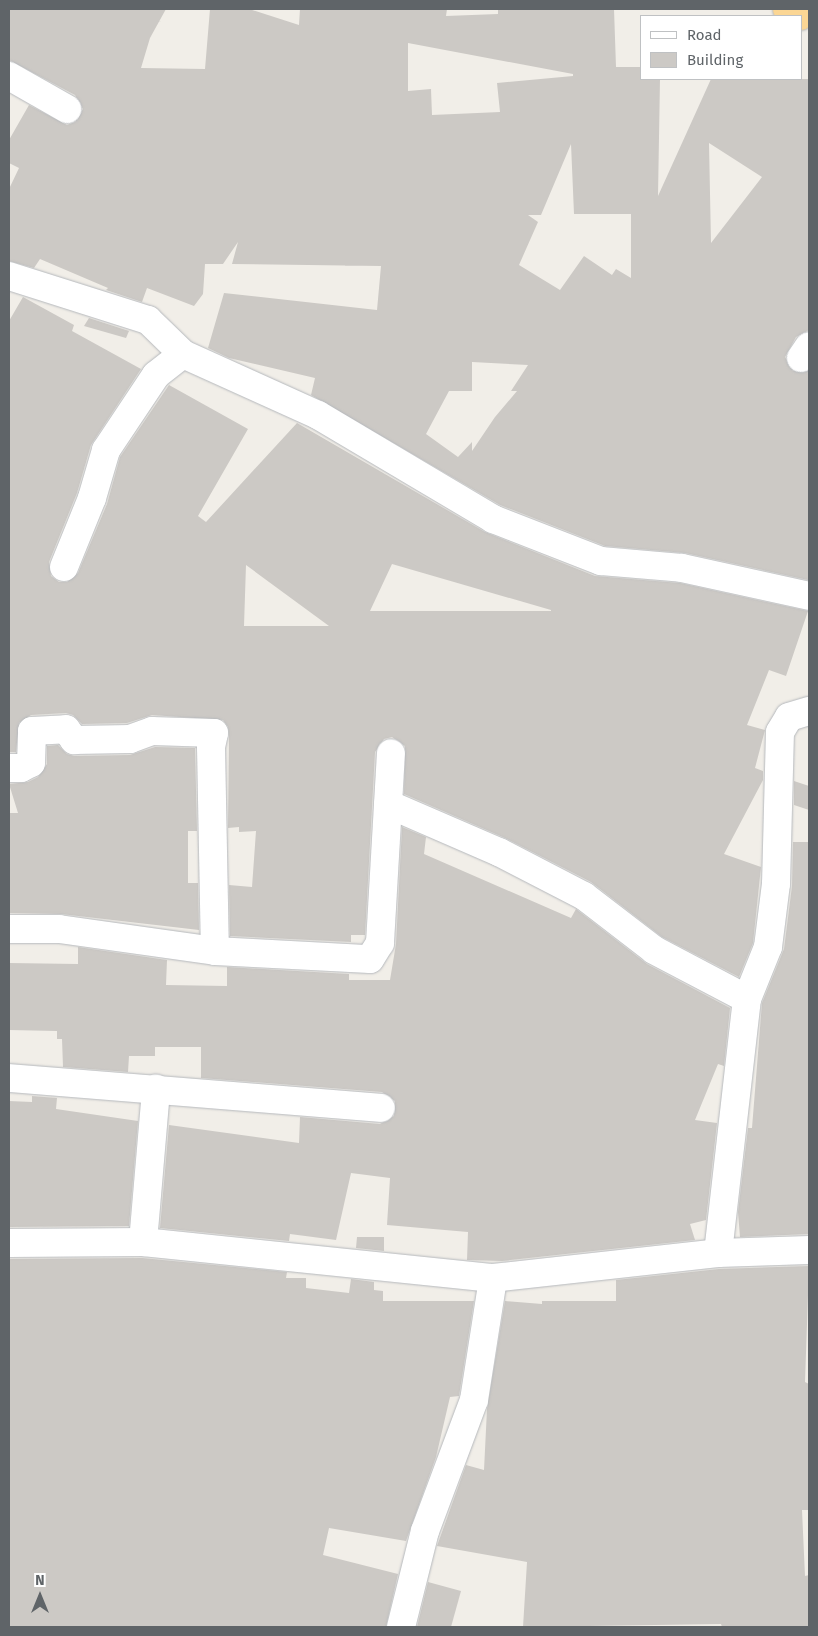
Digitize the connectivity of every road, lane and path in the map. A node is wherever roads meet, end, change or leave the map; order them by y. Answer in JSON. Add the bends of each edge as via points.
{"nodes":[{"id":1,"x":9,"y":76,"type":"edge"},
{"id":2,"x":68,"y":109,"type":"dead end"},
{"id":3,"x":9,"y":276,"type":"edge"},
{"id":4,"x":183,"y":354,"type":"junction"},
{"id":5,"x":64,"y":567,"type":"dead end"},
{"id":6,"x":809,"y":596,"type":"edge"},
{"id":7,"x":809,"y":711,"type":"edge"},
{"id":8,"x":391,"y":753,"type":"dead end"},
{"id":9,"x":9,"y":768,"type":"edge"},
{"id":10,"x":388,"y":804,"type":"junction"},
{"id":11,"x":9,"y":929,"type":"edge"},
{"id":12,"x":215,"y":951,"type":"junction"},
{"id":13,"x":747,"y":999,"type":"junction"},
{"id":14,"x":9,"y":1078,"type":"edge"},
{"id":15,"x":156,"y":1089,"type":"junction"},
{"id":16,"x":381,"y":1108,"type":"dead end"},
{"id":17,"x":143,"y":1242,"type":"junction"},
{"id":18,"x":9,"y":1243,"type":"edge"},
{"id":19,"x":809,"y":1250,"type":"edge"},
{"id":20,"x":718,"y":1253,"type":"junction"},
{"id":21,"x":493,"y":1278,"type":"junction"},
{"id":22,"x":402,"y":1627,"type":"edge"}],
"edges":[{"from":1,"to":2,"type":"street"},
{"from":3,"to":4,"type":"street","via":[[148,320]]},
{"from":4,"to":5,"type":"street","via":[[156,375],[106,450],[92,498]]},
{"from":4,"to":6,"type":"street","via":[[318,415],[493,519],[561,546],[601,561],[682,568]]},
{"from":7,"to":13,"type":"street","via":[[789,717],[780,732],[776,884],[768,947]]},
{"from":8,"to":10,"type":"street"},
{"from":9,"to":12,"type":"street","via":[[21,768],[31,763],[32,731],[66,729],[74,740],[130,739],[152,730],[214,733],[211,747]]},
{"from":10,"to":12,"type":"street","via":[[380,943],[370,959]]},
{"from":10,"to":13,"type":"street","via":[[499,852],[584,896],[654,950]]},
{"from":11,"to":12,"type":"street","via":[[59,929]]},
{"from":13,"to":20,"type":"street"},
{"from":14,"to":15,"type":"street"},
{"from":15,"to":16,"type":"street"},
{"from":15,"to":17,"type":"street"},
{"from":17,"to":18,"type":"street"},
{"from":17,"to":21,"type":"street"},
{"from":19,"to":20,"type":"street"},
{"from":20,"to":21,"type":"street"},
{"from":21,"to":22,"type":"street","via":[[474,1400],[425,1530]]}]}
